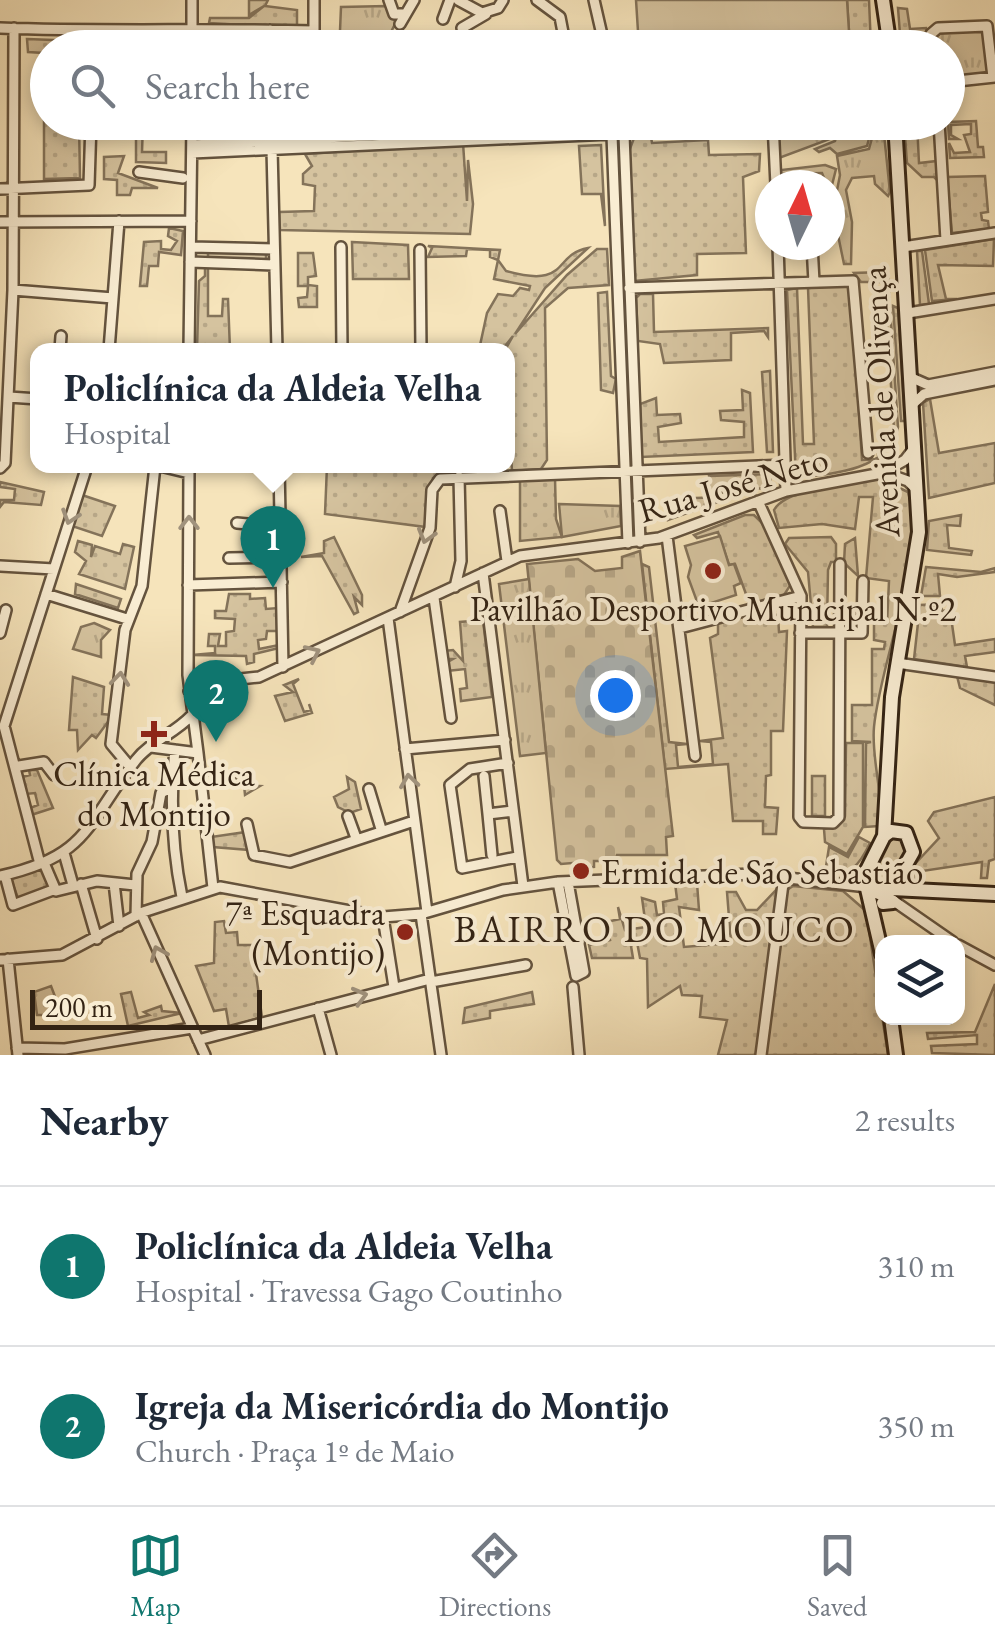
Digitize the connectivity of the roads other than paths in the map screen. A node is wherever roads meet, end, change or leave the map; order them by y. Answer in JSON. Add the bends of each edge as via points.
{"nodes":[{"id":1,"x":192,"y":0,"type":"edge"},
{"id":2,"x":314,"y":0,"type":"edge"},
{"id":3,"x":390,"y":0,"type":"edge"},
{"id":4,"x":414,"y":0,"type":"edge"},
{"id":5,"x":450,"y":0,"type":"edge"},
{"id":6,"x":458,"y":0,"type":"edge"},
{"id":7,"x":537,"y":0,"type":"edge"},
{"id":8,"x":594,"y":0,"type":"edge"},
{"id":9,"x":887,"y":0,"type":"edge"},
{"id":10,"x":502,"y":1,"type":"edge"},
{"id":11,"x":488,"y":13,"type":"junction"},
{"id":12,"x":443,"y":19,"type":"dead end"},
{"id":13,"x":0,"y":28,"type":"edge"},
{"id":14,"x":14,"y":28,"type":"junction"},
{"id":15,"x":192,"y":28,"type":"junction"},
{"id":16,"x":462,"y":28,"type":"dead end"},
{"id":17,"x":90,"y":30,"type":"joint"},
{"id":18,"x":270,"y":30,"type":"edge"},
{"id":19,"x":314,"y":30,"type":"edge"},
{"id":20,"x":563,"y":30,"type":"edge"},
{"id":21,"x":602,"y":30,"type":"edge"},
{"id":22,"x":889,"y":30,"type":"edge"},
{"id":23,"x":936,"y":30,"type":"edge"},
{"id":24,"x":994,"y":77,"type":"edge"},
{"id":25,"x":965,"y":80,"type":"edge"},
{"id":26,"x":90,"y":140,"type":"edge"},
{"id":27,"x":192,"y":140,"type":"edge"},
{"id":28,"x":308,"y":140,"type":"edge"},
{"id":29,"x":425,"y":140,"type":"edge"},
{"id":30,"x":612,"y":140,"type":"edge"},
{"id":31,"x":629,"y":140,"type":"edge"},
{"id":32,"x":774,"y":140,"type":"edge"},
{"id":33,"x":896,"y":140,"type":"edge"},
{"id":34,"x":939,"y":140,"type":"edge"},
{"id":35,"x":192,"y":149,"type":"junction"},
{"id":36,"x":272,"y":149,"type":"junction"},
{"id":37,"x":775,"y":170,"type":"edge"},
{"id":38,"x":139,"y":172,"type":"dead end"},
{"id":39,"x":182,"y":178,"type":"dead end"},
{"id":40,"x":14,"y":188,"type":"junction"},
{"id":41,"x":0,"y":189,"type":"edge"},
{"id":42,"x":191,"y":221,"type":"junction"},
{"id":43,"x":0,"y":222,"type":"edge"},
{"id":44,"x":14,"y":222,"type":"junction"},
{"id":45,"x":119,"y":222,"type":"junction"},
{"id":46,"x":995,"y":233,"type":"edge"},
{"id":47,"x":946,"y":240,"type":"junction"},
{"id":48,"x":190,"y":246,"type":"junction"},
{"id":49,"x":341,"y":247,"type":"dead end"},
{"id":50,"x":903,"y":247,"type":"junction"},
{"id":51,"x":274,"y":249,"type":"junction"},
{"id":52,"x":420,"y":250,"type":"dead end"},
{"id":53,"x":779,"y":260,"type":"edge"},
{"id":54,"x":813,"y":260,"type":"edge"},
{"id":55,"x":190,"y":262,"type":"junction"},
{"id":56,"x":274,"y":265,"type":"junction"},
{"id":57,"x":780,"y":282,"type":"junction"},
{"id":58,"x":814,"y":282,"type":"junction"},
{"id":59,"x":629,"y":288,"type":"junction"},
{"id":60,"x":13,"y":290,"type":"junction"},
{"id":61,"x":113,"y":298,"type":"junction"},
{"id":62,"x":995,"y":299,"type":"edge"},
{"id":63,"x":908,"y":313,"type":"junction"},
{"id":64,"x":61,"y":336,"type":"dead end"},
{"id":65,"x":60,"y":343,"type":"edge"},
{"id":66,"x":110,"y":343,"type":"edge"},
{"id":67,"x":189,"y":343,"type":"edge"},
{"id":68,"x":276,"y":343,"type":"edge"},
{"id":69,"x":342,"y":343,"type":"edge"},
{"id":70,"x":421,"y":343,"type":"edge"},
{"id":71,"x":995,"y":376,"type":"edge"},
{"id":72,"x":912,"y":378,"type":"junction"},
{"id":73,"x":9,"y":398,"type":"junction"},
{"id":74,"x":30,"y":399,"type":"edge"},
{"id":75,"x":914,"y":403,"type":"junction"},
{"id":76,"x":916,"y":445,"type":"junction"},
{"id":77,"x":3,"y":446,"type":"edge"},
{"id":78,"x":868,"y":453,"type":"dead end"},
{"id":79,"x":785,"y":465,"type":"junction"},
{"id":80,"x":0,"y":468,"type":"edge"},
{"id":81,"x":631,"y":470,"type":"junction"},
{"id":82,"x":515,"y":472,"type":"edge"},
{"id":83,"x":85,"y":473,"type":"edge"},
{"id":84,"x":157,"y":473,"type":"edge"},
{"id":85,"x":189,"y":473,"type":"edge"},
{"id":86,"x":279,"y":473,"type":"edge"},
{"id":87,"x":482,"y":473,"type":"edge"},
{"id":88,"x":882,"y":473,"type":"junction"},
{"id":89,"x":458,"y":478,"type":"junction"},
{"id":90,"x":786,"y":491,"type":"junction"},
{"id":91,"x":919,"y":495,"type":"junction"},
{"id":92,"x":758,"y":501,"type":"junction"},
{"id":93,"x":500,"y":510,"type":"dead end"},
{"id":94,"x":236,"y":522,"type":"dead end"},
{"id":95,"x":280,"y":527,"type":"junction"},
{"id":96,"x":667,"y":536,"type":"junction"},
{"id":97,"x":640,"y":542,"type":"junction"},
{"id":98,"x":628,"y":543,"type":"junction"},
{"id":99,"x":281,"y":557,"type":"junction"},
{"id":100,"x":228,"y":558,"type":"dead end"},
{"id":101,"x":461,"y":561,"type":"junction"},
{"id":102,"x":507,"y":561,"type":"junction"},
{"id":103,"x":840,"y":564,"type":"dead end"},
{"id":104,"x":0,"y":566,"type":"edge"},
{"id":105,"x":54,"y":568,"type":"junction"},
{"id":106,"x":483,"y":573,"type":"junction"},
{"id":107,"x":864,"y":581,"type":"dead end"},
{"id":108,"x":282,"y":582,"type":"junction"},
{"id":109,"x":188,"y":585,"type":"junction"},
{"id":110,"x":454,"y":587,"type":"junction"},
{"id":111,"x":46,"y":594,"type":"junction"},
{"id":112,"x":801,"y":596,"type":"junction"},
{"id":113,"x":434,"y":598,"type":"junction"},
{"id":114,"x":6,"y":610,"type":"dead end"},
{"id":115,"x":400,"y":612,"type":"junction"},
{"id":116,"x":388,"y":618,"type":"junction"},
{"id":117,"x":127,"y":620,"type":"junction"},
{"id":118,"x":680,"y":628,"type":"junction"},
{"id":119,"x":0,"y":633,"type":"edge"},
{"id":120,"x":800,"y":633,"type":"junction"},
{"id":121,"x":840,"y":634,"type":"junction"},
{"id":122,"x":897,"y":663,"type":"junction"},
{"id":123,"x":284,"y":666,"type":"junction"},
{"id":124,"x":995,"y":677,"type":"edge"},
{"id":125,"x":189,"y":691,"type":"junction"},
{"id":126,"x":0,"y":698,"type":"edge"},
{"id":127,"x":12,"y":701,"type":"junction"},
{"id":128,"x":190,"y":716,"type":"junction"},
{"id":129,"x":451,"y":718,"type":"dead end"},
{"id":130,"x":506,"y":740,"type":"junction"},
{"id":131,"x":150,"y":747,"type":"junction"},
{"id":132,"x":405,"y":749,"type":"junction"},
{"id":133,"x":175,"y":750,"type":"junction"},
{"id":134,"x":198,"y":753,"type":"junction"},
{"id":135,"x":695,"y":756,"type":"dead end"},
{"id":136,"x":508,"y":763,"type":"junction"},
{"id":137,"x":19,"y":766,"type":"dead end"},
{"id":138,"x":131,"y":768,"type":"junction"},
{"id":139,"x":54,"y":775,"type":"dead end"},
{"id":140,"x":484,"y":776,"type":"dead end"},
{"id":141,"x":171,"y":788,"type":"junction"},
{"id":142,"x":368,"y":789,"type":"dead end"},
{"id":143,"x":888,"y":798,"type":"junction"},
{"id":144,"x":382,"y":800,"type":"dead end"},
{"id":145,"x":513,"y":811,"type":"junction"},
{"id":146,"x":488,"y":814,"type":"junction"},
{"id":147,"x":348,"y":816,"type":"dead end"},
{"id":148,"x":414,"y":821,"type":"junction"},
{"id":149,"x":247,"y":824,"type":"dead end"},
{"id":150,"x":383,"y":829,"type":"junction"},
{"id":151,"x":904,"y":832,"type":"junction"},
{"id":152,"x":884,"y":836,"type":"junction"},
{"id":153,"x":356,"y":838,"type":"junction"},
{"id":154,"x":64,"y":854,"type":"junction"},
{"id":155,"x":492,"y":855,"type":"dead end"},
{"id":156,"x":518,"y":857,"type":"junction"},
{"id":157,"x":42,"y":864,"type":"junction"},
{"id":158,"x":864,"y":872,"type":"junction"},
{"id":159,"x":902,"y":872,"type":"junction"},
{"id":160,"x":3,"y":876,"type":"edge"},
{"id":161,"x":784,"y":876,"type":"junction"},
{"id":162,"x":841,"y":881,"type":"junction"},
{"id":163,"x":563,"y":882,"type":"junction"},
{"id":164,"x":114,"y":883,"type":"junction"},
{"id":165,"x":77,"y":885,"type":"junction"},
{"id":166,"x":135,"y":885,"type":"junction"},
{"id":167,"x":523,"y":886,"type":"junction"},
{"id":168,"x":212,"y":888,"type":"junction"},
{"id":169,"x":869,"y":888,"type":"junction"},
{"id":170,"x":921,"y":888,"type":"junction"},
{"id":171,"x":55,"y":890,"type":"junction"},
{"id":172,"x":995,"y":894,"type":"edge"},
{"id":173,"x":888,"y":896,"type":"junction"},
{"id":174,"x":182,"y":897,"type":"junction"},
{"id":175,"x":424,"y":913,"type":"junction"},
{"id":176,"x":139,"y":915,"type":"junction"},
{"id":177,"x":383,"y":917,"type":"junction"},
{"id":178,"x":878,"y":921,"type":"junction"},
{"id":179,"x":119,"y":926,"type":"junction"},
{"id":180,"x":880,"y":935,"type":"edge"},
{"id":181,"x":942,"y":935,"type":"edge"},
{"id":182,"x":97,"y":939,"type":"junction"},
{"id":183,"x":965,"y":949,"type":"edge"},
{"id":184,"x":4,"y":959,"type":"edge"},
{"id":185,"x":995,"y":965,"type":"edge"},
{"id":186,"x":526,"y":966,"type":"dead end"},
{"id":187,"x":430,"y":980,"type":"junction"},
{"id":188,"x":394,"y":987,"type":"junction"},
{"id":189,"x":573,"y":987,"type":"dead end"},
{"id":190,"x":318,"y":1008,"type":"junction"},
{"id":191,"x":892,"y":1025,"type":"edge"},
{"id":192,"x":192,"y":1028,"type":"junction"},
{"id":193,"x":198,"y":1040,"type":"junction"},
{"id":194,"x":107,"y":1043,"type":"junction"},
{"id":195,"x":18,"y":1052,"type":"edge"},
{"id":196,"x":109,"y":1055,"type":"edge"},
{"id":197,"x":205,"y":1055,"type":"edge"},
{"id":198,"x":331,"y":1055,"type":"edge"},
{"id":199,"x":441,"y":1055,"type":"edge"},
{"id":200,"x":580,"y":1055,"type":"edge"},
{"id":201,"x":761,"y":1055,"type":"edge"},
{"id":202,"x":896,"y":1055,"type":"edge"}],
"edges":[{"from":1,"to":15,"type":"street"},
{"from":2,"to":19,"type":"street"},
{"from":3,"to":4,"type":"street","via":[[402,19]]},
{"from":5,"to":12,"type":"street"},
{"from":6,"to":11,"type":"street"},
{"from":7,"to":20,"type":"street","via":[[560,17]]},
{"from":8,"to":21,"type":"street"},
{"from":9,"to":22,"type":"main road"},
{"from":10,"to":11,"type":"street"},
{"from":11,"to":16,"type":"street"},
{"from":13,"to":14,"type":"street"},
{"from":14,"to":17,"type":"street"},
{"from":14,"to":40,"type":"street"},
{"from":15,"to":17,"type":"street"},
{"from":15,"to":18,"type":"street"},
{"from":23,"to":24,"type":"street","via":[[987,26]]},
{"from":24,"to":25,"type":"street"},
{"from":26,"to":40,"type":"street","via":[[89,185]]},
{"from":27,"to":35,"type":"street"},
{"from":28,"to":35,"type":"street"},
{"from":29,"to":36,"type":"street"},
{"from":30,"to":81,"type":"street"},
{"from":31,"to":59,"type":"street"},
{"from":32,"to":37,"type":"street"},
{"from":33,"to":50,"type":"main road","name":"Avenida de Olivença"},
{"from":34,"to":47,"type":"street"},
{"from":35,"to":36,"type":"street"},
{"from":35,"to":42,"type":"street"},
{"from":36,"to":51,"type":"street"},
{"from":38,"to":39,"type":"street"},
{"from":40,"to":41,"type":"street"},
{"from":40,"to":44,"type":"street"},
{"from":42,"to":45,"type":"street"},
{"from":42,"to":48,"type":"street"},
{"from":43,"to":44,"type":"street"},
{"from":44,"to":45,"type":"street"},
{"from":44,"to":60,"type":"street"},
{"from":45,"to":61,"type":"street"},
{"from":46,"to":47,"type":"street"},
{"from":47,"to":50,"type":"street"},
{"from":48,"to":51,"type":"street"},
{"from":48,"to":55,"type":"street"},
{"from":49,"to":69,"type":"street"},
{"from":50,"to":63,"type":"main road","name":"Avenida de Olivença"},
{"from":51,"to":56,"type":"street"},
{"from":52,"to":70,"type":"street"},
{"from":53,"to":57,"type":"street"},
{"from":54,"to":58,"type":"street"},
{"from":55,"to":56,"type":"street"},
{"from":55,"to":67,"type":"street"},
{"from":56,"to":68,"type":"street"},
{"from":57,"to":58,"type":"street"},
{"from":57,"to":59,"type":"street"},
{"from":57,"to":79,"type":"street"},
{"from":58,"to":78,"type":"street","via":[[855,284]]},
{"from":59,"to":81,"type":"street"},
{"from":60,"to":61,"type":"street"},
{"from":60,"to":73,"type":"street"},
{"from":61,"to":66,"type":"street"},
{"from":62,"to":63,"type":"street"},
{"from":63,"to":72,"type":"main road","name":"Avenida de Olivença"},
{"from":64,"to":65,"type":"street"},
{"from":71,"to":72,"type":"street","via":[[928,385]]},
{"from":71,"to":75,"type":"street","via":[[924,394]]},
{"from":72,"to":75,"type":"main road","name":"Avenida de Olivença"},
{"from":73,"to":74,"type":"street"},
{"from":73,"to":77,"type":"street"},
{"from":75,"to":76,"type":"main road","name":"Avenida de Olivença"},
{"from":76,"to":88,"type":"street","name":"Rua José Neto"},
{"from":76,"to":91,"type":"main road","name":"Avenida de Olivença"},
{"from":77,"to":80,"type":"street"},
{"from":79,"to":81,"type":"street"},
{"from":79,"to":90,"type":"street"},
{"from":81,"to":82,"type":"street"},
{"from":81,"to":97,"type":"street"},
{"from":81,"to":98,"type":"street"},
{"from":83,"to":105,"type":"street","one_way":true},
{"from":84,"to":117,"type":"street","via":[[141,593]]},
{"from":109,"to":85,"type":"street","one_way":true},
{"from":86,"to":95,"type":"street"},
{"from":87,"to":89,"type":"street"},
{"from":88,"to":90,"type":"street","name":"Rua José Neto"},
{"from":88,"to":91,"type":"street","name":"Rua José Neto","via":[[908,480]]},
{"from":89,"to":101,"type":"street"},
{"from":89,"to":115,"type":"street","one_way":true,"via":[[435,482],[430,528]]},
{"from":90,"to":92,"type":"street","name":"Rua José Neto"},
{"from":91,"to":122,"type":"main road","name":"Avenida de Olivença","via":[[914,576]]},
{"from":92,"to":96,"type":"street","name":"Rua José Neto"},
{"from":92,"to":112,"type":"street"},
{"from":93,"to":102,"type":"street"},
{"from":94,"to":95,"type":"street"},
{"from":95,"to":99,"type":"street"},
{"from":96,"to":97,"type":"street","name":"Rua José Neto"},
{"from":96,"to":118,"type":"street"},
{"from":97,"to":98,"type":"street","name":"Rua José Neto"},
{"from":98,"to":102,"type":"street","name":"Rua José Neto"},
{"from":99,"to":100,"type":"street"},
{"from":99,"to":108,"type":"street"},
{"from":101,"to":106,"type":"street","via":[[467,570]]},
{"from":101,"to":110,"type":"street"},
{"from":102,"to":106,"type":"street","name":"Rua José Neto"},
{"from":103,"to":121,"type":"street"},
{"from":104,"to":105,"type":"street"},
{"from":105,"to":111,"type":"street"},
{"from":106,"to":110,"type":"street","name":"Rua José Neto"},
{"from":106,"to":130,"type":"street"},
{"from":107,"to":121,"type":"street","via":[[862,633]]},
{"from":108,"to":109,"type":"street"},
{"from":108,"to":123,"type":"street"},
{"from":109,"to":125,"type":"street"},
{"from":110,"to":113,"type":"street","name":"Rua José Neto"},
{"from":111,"to":117,"type":"street"},
{"from":111,"to":127,"type":"street"},
{"from":112,"to":118,"type":"street"},
{"from":112,"to":120,"type":"street"},
{"from":113,"to":115,"type":"street","name":"Rua José Neto"},
{"from":113,"to":129,"type":"street"},
{"from":114,"to":119,"type":"street"},
{"from":115,"to":116,"type":"street","name":"Rua José Neto"},
{"from":123,"to":116,"type":"street","name":"Rua José Neto","one_way":true},
{"from":116,"to":132,"type":"street"},
{"from":138,"to":117,"type":"street","one_way":true,"via":[[112,744]]},
{"from":118,"to":135,"type":"street"},
{"from":120,"to":121,"type":"street"},
{"from":120,"to":121,"type":"street","via":[[798,818],[833,823]]},
{"from":122,"to":124,"type":"street"},
{"from":122,"to":143,"type":"main road","name":"Avenida de Olivença"},
{"from":123,"to":125,"type":"street","name":"Rua José Neto","via":[[254,680],[194,684]]},
{"from":125,"to":128,"type":"street"},
{"from":126,"to":127,"type":"street"},
{"from":127,"to":157,"type":"street","via":[[4,730]]},
{"from":128,"to":131,"type":"street"},
{"from":128,"to":134,"type":"street"},
{"from":130,"to":132,"type":"street"},
{"from":130,"to":136,"type":"street"},
{"from":131,"to":133,"type":"street"},
{"from":131,"to":138,"type":"street"},
{"from":148,"to":132,"type":"street","one_way":true},
{"from":133,"to":134,"type":"street"},
{"from":133,"to":141,"type":"street"},
{"from":134,"to":168,"type":"street"},
{"from":136,"to":145,"type":"street"},
{"from":136,"to":156,"type":"street","via":[[470,769],[450,786],[462,868]]},
{"from":137,"to":139,"type":"street","via":[[44,762]]},
{"from":138,"to":154,"type":"street"},
{"from":140,"to":146,"type":"street"},
{"from":141,"to":166,"type":"street","via":[[160,793],[152,842]]},
{"from":141,"to":174,"type":"street"},
{"from":142,"to":150,"type":"street"},
{"from":143,"to":151,"type":"main road","name":"Avenida de Olivença"},
{"from":143,"to":152,"type":"main road","name":"Avenida de Olivença"},
{"from":144,"to":150,"type":"street","via":[[375,802]]},
{"from":145,"to":146,"type":"street"},
{"from":145,"to":156,"type":"street"},
{"from":146,"to":155,"type":"street"},
{"from":147,"to":153,"type":"street"},
{"from":148,"to":150,"type":"street"},
{"from":148,"to":175,"type":"street"},
{"from":149,"to":153,"type":"street","via":[[254,855],[286,862]]},
{"from":150,"to":153,"type":"street"},
{"from":151,"to":152,"type":"main road"},
{"from":151,"to":159,"type":"main road","via":[[914,848]]},
{"from":152,"to":158,"type":"main road"},
{"from":154,"to":157,"type":"street"},
{"from":154,"to":165,"type":"street"},
{"from":156,"to":167,"type":"street"},
{"from":157,"to":160,"type":"street"},
{"from":157,"to":171,"type":"street"},
{"from":158,"to":162,"type":"street"},
{"from":158,"to":169,"type":"main road"},
{"from":159,"to":170,"type":"main road"},
{"from":159,"to":173,"type":"main road"},
{"from":160,"to":171,"type":"street","via":[[14,906]]},
{"from":161,"to":162,"type":"street"},
{"from":161,"to":163,"type":"street"},
{"from":161,"to":201,"type":"street"},
{"from":162,"to":169,"type":"street"},
{"from":163,"to":163,"type":"street","via":[[584,972],[576,976]]},
{"from":163,"to":167,"type":"street"},
{"from":164,"to":165,"type":"street"},
{"from":164,"to":166,"type":"street"},
{"from":164,"to":179,"type":"street"},
{"from":165,"to":171,"type":"street"},
{"from":165,"to":182,"type":"street"},
{"from":166,"to":176,"type":"street"},
{"from":167,"to":175,"type":"street"},
{"from":168,"to":174,"type":"street"},
{"from":168,"to":177,"type":"street"},
{"from":169,"to":173,"type":"main road"},
{"from":169,"to":178,"type":"main road"},
{"from":170,"to":172,"type":"main road"},
{"from":170,"to":173,"type":"main road"},
{"from":173,"to":178,"type":"main road"},
{"from":173,"to":181,"type":"street"},
{"from":174,"to":176,"type":"street"},
{"from":175,"to":177,"type":"street"},
{"from":175,"to":187,"type":"street"},
{"from":176,"to":179,"type":"street"},
{"from":192,"to":176,"type":"street","one_way":true},
{"from":177,"to":188,"type":"street"},
{"from":178,"to":180,"type":"main road"},
{"from":179,"to":182,"type":"street"},
{"from":182,"to":184,"type":"street","via":[[62,955]]},
{"from":183,"to":185,"type":"street"},
{"from":184,"to":195,"type":"street"},
{"from":186,"to":187,"type":"street"},
{"from":187,"to":188,"type":"street"},
{"from":187,"to":199,"type":"street"},
{"from":190,"to":188,"type":"street","one_way":true},
{"from":189,"to":200,"type":"street"},
{"from":190,"to":193,"type":"street"},
{"from":190,"to":198,"type":"street"},
{"from":191,"to":202,"type":"main road"},
{"from":192,"to":193,"type":"street"},
{"from":192,"to":194,"type":"street"},
{"from":193,"to":197,"type":"street"},
{"from":194,"to":195,"type":"street"},
{"from":194,"to":196,"type":"street"}]}
